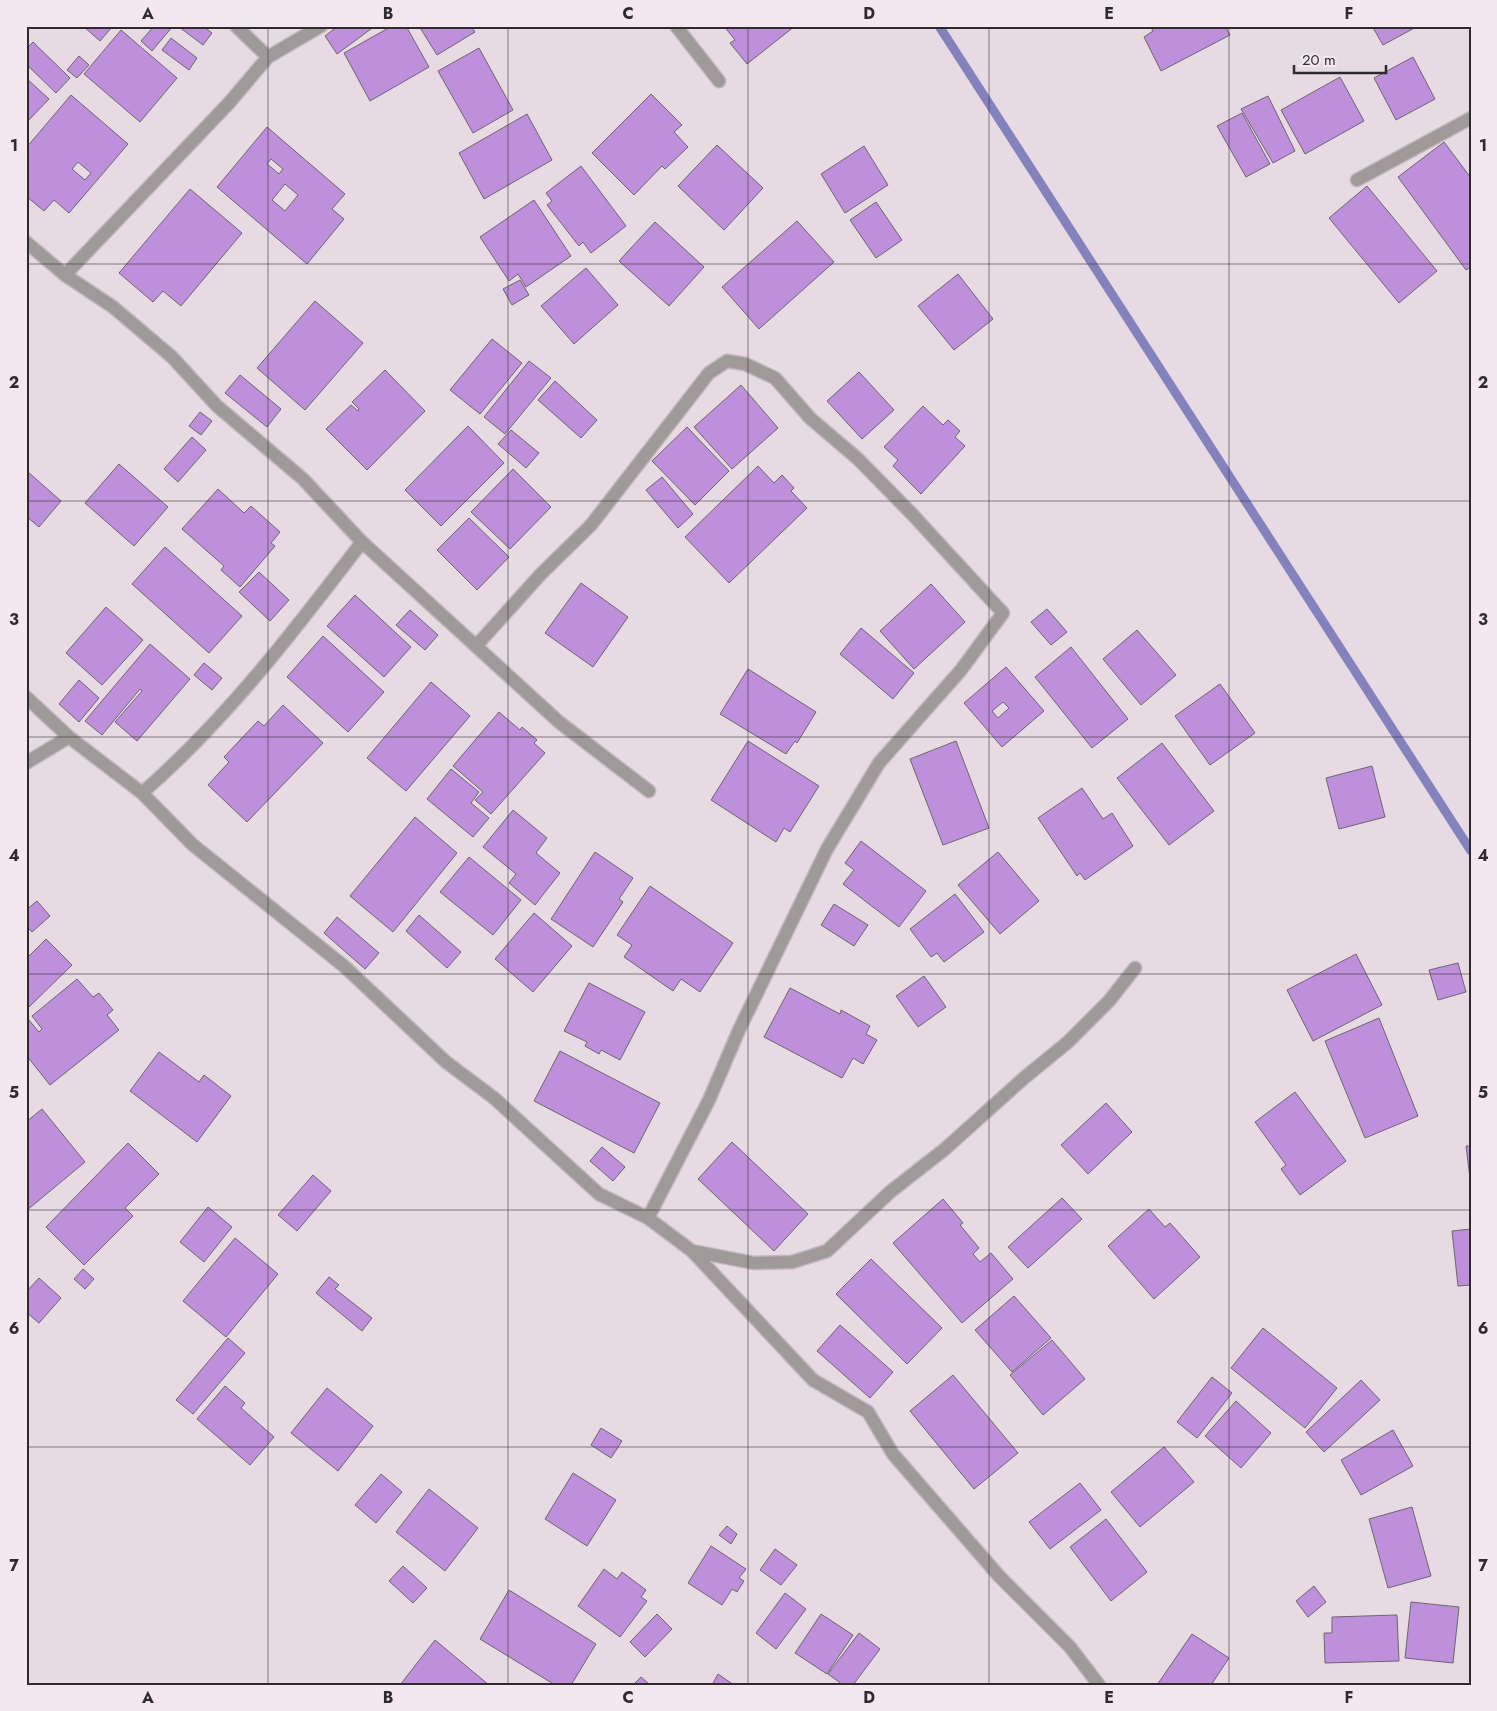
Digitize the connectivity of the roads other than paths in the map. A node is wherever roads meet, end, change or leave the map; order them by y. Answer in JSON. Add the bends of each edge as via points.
{"nodes":[{"id":1,"x":236,"y":26,"type":"edge"},
{"id":2,"x":321,"y":26,"type":"edge"},
{"id":3,"x":676,"y":26,"type":"edge"},
{"id":4,"x":268,"y":58,"type":"junction"},
{"id":5,"x":719,"y":81,"type":"dead end"},
{"id":6,"x":1471,"y":118,"type":"edge"},
{"id":7,"x":1357,"y":180,"type":"dead end"},
{"id":8,"x":26,"y":242,"type":"edge"},
{"id":9,"x":65,"y":275,"type":"junction"},
{"id":10,"x":362,"y":542,"type":"junction"},
{"id":11,"x":476,"y":646,"type":"junction"},
{"id":12,"x":26,"y":697,"type":"edge"},
{"id":13,"x":68,"y":737,"type":"junction"},
{"id":14,"x":26,"y":763,"type":"edge"},
{"id":15,"x":649,"y":791,"type":"dead end"},
{"id":16,"x":142,"y":793,"type":"junction"},
{"id":17,"x":1135,"y":968,"type":"dead end"},
{"id":18,"x":648,"y":1218,"type":"junction"},
{"id":19,"x":692,"y":1250,"type":"junction"},
{"id":20,"x":1099,"y":1685,"type":"edge"}],
"edges":[{"from":1,"to":4,"type":"street"},
{"from":2,"to":4,"type":"street"},
{"from":3,"to":5,"type":"street"},
{"from":4,"to":9,"type":"street"},
{"from":6,"to":7,"type":"street"},
{"from":8,"to":9,"type":"street"},
{"from":9,"to":10,"type":"street","via":[[113,307],[172,357],[217,406],[303,479]]},
{"from":10,"to":11,"type":"street"},
{"from":10,"to":16,"type":"street","via":[[294,631],[206,733]]},
{"from":11,"to":15,"type":"street","via":[[559,722]]},
{"from":11,"to":18,"type":"street","via":[[591,525],[709,373],[727,361],[745,364],[775,378],[810,418],[858,459],[912,514],[1003,613],[961,670],[879,763],[827,849],[739,1030],[709,1100]]},
{"from":12,"to":13,"type":"street"},
{"from":13,"to":14,"type":"street"},
{"from":13,"to":16,"type":"street"},
{"from":16,"to":18,"type":"street","via":[[194,845],[345,967],[446,1062],[494,1098],[599,1194]]},
{"from":17,"to":19,"type":"street","via":[[1109,1001],[1068,1042],[945,1149],[890,1192],[827,1251],[792,1262],[754,1264]]},
{"from":18,"to":19,"type":"street"},
{"from":19,"to":20,"type":"street","via":[[813,1380],[868,1412],[893,1454],[999,1576],[1070,1647]]}]}
